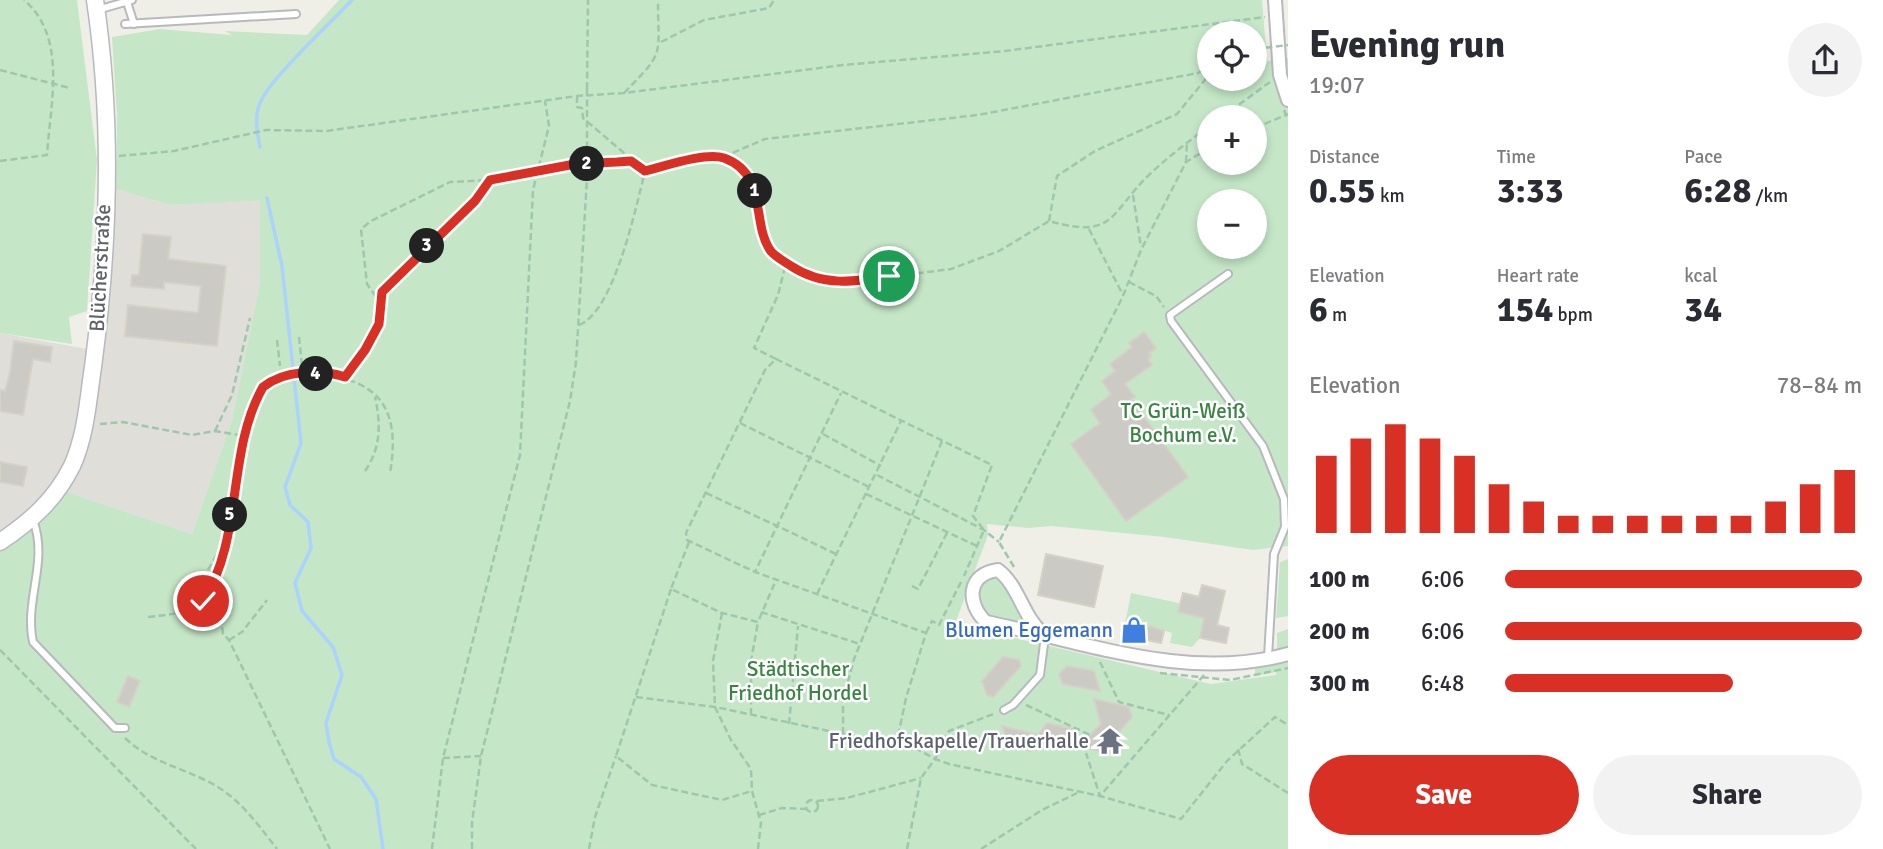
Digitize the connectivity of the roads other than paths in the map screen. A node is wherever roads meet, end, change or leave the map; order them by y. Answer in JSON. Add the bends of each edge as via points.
{"nodes":[{"id":1,"x":1275,"y":0,"type":"edge"},
{"id":2,"x":130,"y":1,"type":"edge"},
{"id":3,"x":95,"y":5,"type":"edge"},
{"id":4,"x":296,"y":14,"type":"dead end"},
{"id":5,"x":125,"y":24,"type":"dead end"},
{"id":6,"x":134,"y":24,"type":"junction"},
{"id":7,"x":1288,"y":100,"type":"edge"},
{"id":8,"x":1228,"y":274,"type":"dead end"},
{"id":9,"x":301,"y":371,"type":"road end"},
{"id":10,"x":282,"y":374,"type":"road end"},
{"id":11,"x":33,"y":520,"type":"junction"},
{"id":12,"x":0,"y":542,"type":"edge"},
{"id":13,"x":1044,"y":634,"type":"junction"},
{"id":14,"x":1288,"y":654,"type":"edge"},
{"id":15,"x":1268,"y":660,"type":"junction"},
{"id":16,"x":1004,"y":710,"type":"road end"},
{"id":17,"x":125,"y":728,"type":"dead end"}],
"edges":[{"from":1,"to":7,"type":"street","via":[[1280,75]]},
{"from":2,"to":3,"type":"lane"},
{"from":2,"to":6,"type":"lane"},
{"from":3,"to":11,"type":"street","name":"Blücherstraße","via":[[105,113],[97,332],[76,455],[49,503]]},
{"from":4,"to":6,"type":"lane"},
{"from":5,"to":6,"type":"lane"},
{"from":8,"to":15,"type":"lane","via":[[1170,315],[1263,446],[1284,499],[1285,527],[1275,554]]},
{"from":9,"to":10,"type":"lane"},
{"from":11,"to":12,"type":"street","name":"Blücherstraße"},
{"from":11,"to":17,"type":"lane","via":[[41,554],[30,628],[33,642],[115,728]]},
{"from":13,"to":13,"type":"street","via":[[1029,621],[1009,579],[998,570],[976,579],[971,599],[986,622]]},
{"from":13,"to":15,"type":"street","via":[[1174,663]]},
{"from":13,"to":16,"type":"lane","via":[[1040,675]]},
{"from":14,"to":15,"type":"street"}]}
